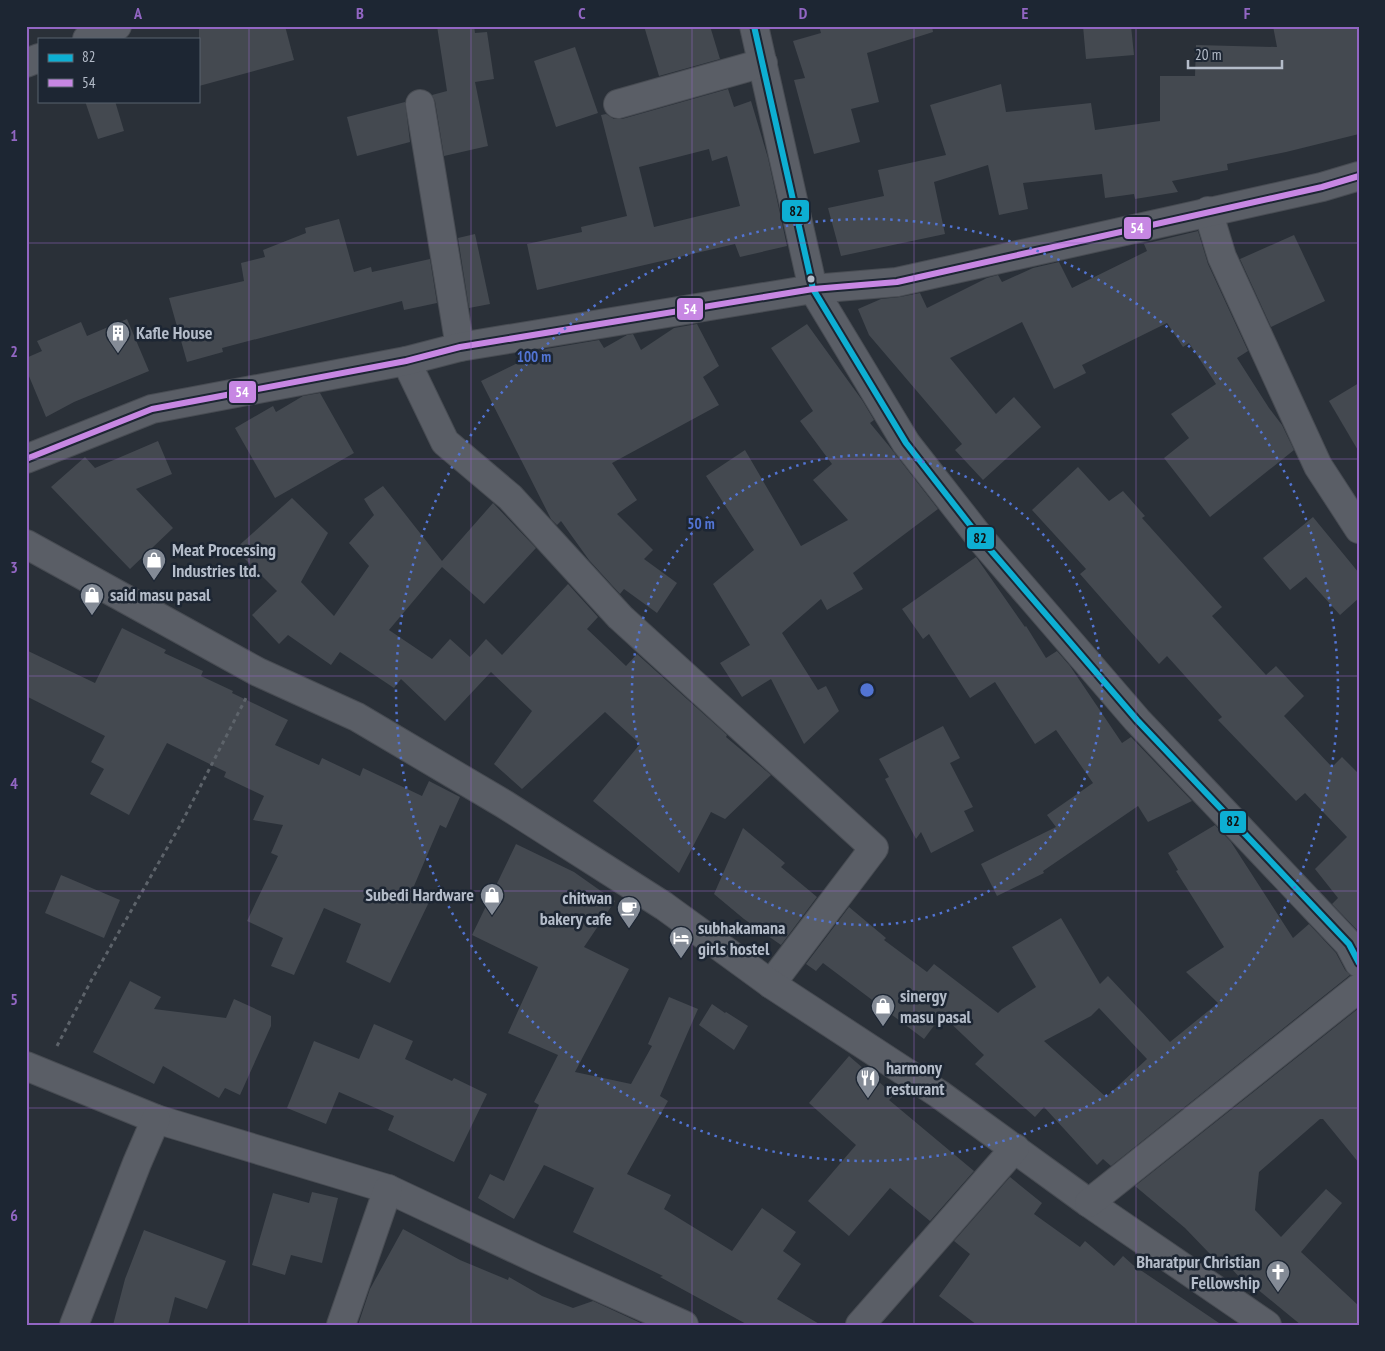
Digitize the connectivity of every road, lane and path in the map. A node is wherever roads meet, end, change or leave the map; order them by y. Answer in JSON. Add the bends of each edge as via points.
{"nodes":[{"id":1,"x":117,"y":26,"type":"edge"},
{"id":2,"x":754,"y":26,"type":"edge"},
{"id":3,"x":89,"y":38,"type":"edge"},
{"id":4,"x":38,"y":58,"type":"edge"},
{"id":5,"x":26,"y":63,"type":"edge"},
{"id":6,"x":763,"y":64,"type":"junction"},
{"id":7,"x":420,"y":104,"type":"dead end"},
{"id":8,"x":618,"y":104,"type":"dead end"},
{"id":9,"x":1359,"y":176,"type":"edge"},
{"id":10,"x":1208,"y":211,"type":"junction"},
{"id":11,"x":812,"y":289,"type":"junction"},
{"id":12,"x":460,"y":347,"type":"junction"},
{"id":13,"x":406,"y":361,"type":"junction"},
{"id":14,"x":26,"y":458,"type":"edge"},
{"id":15,"x":1359,"y":529,"type":"edge"},
{"id":16,"x":26,"y":544,"type":"edge"},
{"id":17,"x":258,"y":672,"type":"junction"},
{"id":18,"x":1359,"y":963,"type":"edge"},
{"id":19,"x":771,"y":984,"type":"junction"},
{"id":20,"x":1359,"y":988,"type":"edge"},
{"id":21,"x":35,"y":1069,"type":"edge"},
{"id":22,"x":156,"y":1118,"type":"junction"},
{"id":23,"x":1015,"y":1148,"type":"junction"},
{"id":24,"x":388,"y":1189,"type":"junction"},
{"id":25,"x":1089,"y":1203,"type":"junction"},
{"id":26,"x":74,"y":1325,"type":"edge"},
{"id":27,"x":341,"y":1325,"type":"edge"},
{"id":28,"x":684,"y":1325,"type":"edge"},
{"id":29,"x":860,"y":1325,"type":"edge"},
{"id":30,"x":1267,"y":1325,"type":"edge"}],
"edges":[{"from":1,"to":3,"type":"street"},
{"from":2,"to":6,"type":"street"},
{"from":4,"to":5,"type":"street"},
{"from":6,"to":8,"type":"street"},
{"from":6,"to":11,"type":"street"},
{"from":7,"to":12,"type":"street"},
{"from":9,"to":10,"type":"street"},
{"from":10,"to":11,"type":"street","via":[[897,282]]},
{"from":10,"to":15,"type":"street","via":[[1222,257],[1318,466]]},
{"from":11,"to":12,"type":"street"},
{"from":11,"to":18,"type":"street","via":[[906,443],[981,539],[1137,720],[1349,944]]},
{"from":12,"to":13,"type":"street"},
{"from":13,"to":14,"type":"street","via":[[152,409]]},
{"from":13,"to":19,"type":"street","via":[[445,442],[510,497],[620,617],[874,848]]},
{"from":16,"to":17,"type":"street"},
{"from":17,"to":19,"type":"street","via":[[357,717],[504,804],[664,906]]},
{"from":17,"to":21,"type":"path","via":[[182,822],[92,979]]},
{"from":19,"to":23,"type":"street"},
{"from":20,"to":25,"type":"street"},
{"from":21,"to":22,"type":"street"},
{"from":22,"to":24,"type":"street"},
{"from":22,"to":26,"type":"street"},
{"from":23,"to":25,"type":"street"},
{"from":23,"to":29,"type":"street"},
{"from":24,"to":27,"type":"street"},
{"from":24,"to":28,"type":"street"},
{"from":25,"to":30,"type":"street"}]}
